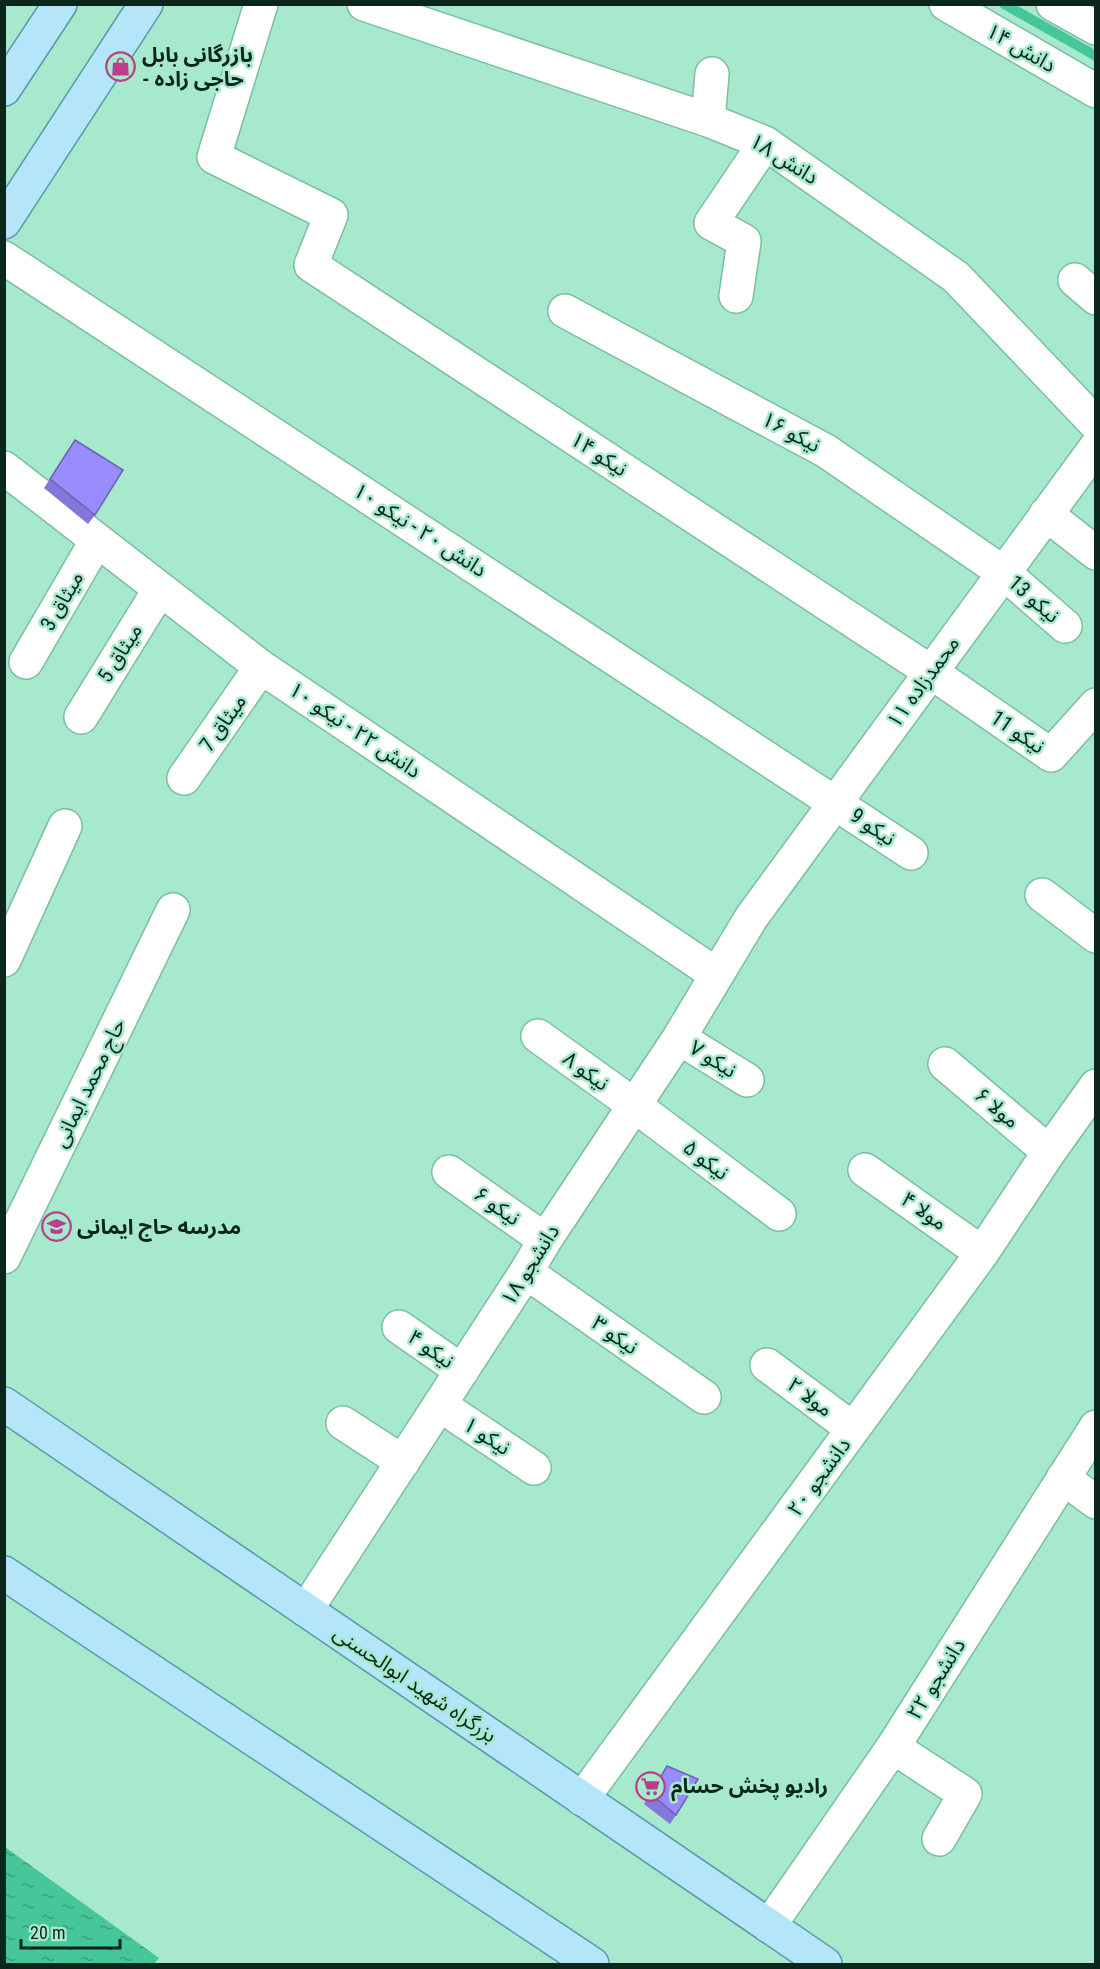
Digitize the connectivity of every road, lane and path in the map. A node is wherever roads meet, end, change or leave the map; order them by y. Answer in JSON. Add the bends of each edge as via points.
{"nodes":[{"id":1,"x":60,"y":4,"type":"edge"},
{"id":2,"x":146,"y":4,"type":"edge"},
{"id":3,"x":261,"y":4,"type":"edge"},
{"id":4,"x":364,"y":4,"type":"edge"},
{"id":5,"x":946,"y":4,"type":"edge"},
{"id":6,"x":1053,"y":4,"type":"edge"},
{"id":7,"x":1095,"y":28,"type":"edge"},
{"id":8,"x":712,"y":74,"type":"dead end"},
{"id":9,"x":5,"y":88,"type":"edge"},
{"id":10,"x":1095,"y":91,"type":"edge"},
{"id":11,"x":708,"y":120,"type":"junction"},
{"id":12,"x":765,"y":143,"type":"junction"},
{"id":13,"x":4,"y":222,"type":"edge"},
{"id":14,"x":4,"y":258,"type":"edge"},
{"id":15,"x":736,"y":296,"type":"dead end"},
{"id":16,"x":565,"y":311,"type":"dead end"},
{"id":17,"x":1095,"y":424,"type":"edge"},
{"id":18,"x":1095,"y":447,"type":"edge"},
{"id":19,"x":4,"y":468,"type":"edge"},
{"id":20,"x":1046,"y":514,"type":"junction"},
{"id":21,"x":97,"y":540,"type":"junction"},
{"id":22,"x":1095,"y":553,"type":"edge"},
{"id":23,"x":1004,"y":573,"type":"junction"},
{"id":24,"x":160,"y":589,"type":"junction"},
{"id":25,"x":1065,"y":626,"type":"dead end"},
{"id":26,"x":26,"y":662,"type":"dead end"},
{"id":27,"x":261,"y":667,"type":"junction"},
{"id":28,"x":931,"y":672,"type":"junction"},
{"id":29,"x":1095,"y":705,"type":"edge"},
{"id":30,"x":81,"y":717,"type":"dead end"},
{"id":31,"x":184,"y":778,"type":"dead end"},
{"id":32,"x":836,"y":802,"type":"junction"},
{"id":33,"x":64,"y":826,"type":"dead end"},
{"id":34,"x":911,"y":853,"type":"dead end"},
{"id":35,"x":1042,"y":895,"type":"dead end"},
{"id":36,"x":173,"y":910,"type":"dead end"},
{"id":37,"x":752,"y":918,"type":"joint"},
{"id":38,"x":1095,"y":936,"type":"edge"},
{"id":39,"x":4,"y":960,"type":"edge"},
{"id":40,"x":717,"y":975,"type":"junction"},
{"id":41,"x":538,"y":1036,"type":"dead end"},
{"id":42,"x":680,"y":1038,"type":"junction"},
{"id":43,"x":945,"y":1064,"type":"dead end"},
{"id":44,"x":747,"y":1080,"type":"dead end"},
{"id":45,"x":1095,"y":1086,"type":"edge"},
{"id":46,"x":634,"y":1105,"type":"junction"},
{"id":47,"x":1049,"y":1152,"type":"junction"},
{"id":48,"x":865,"y":1170,"type":"dead end"},
{"id":49,"x":449,"y":1172,"type":"dead end"},
{"id":50,"x":779,"y":1215,"type":"dead end"},
{"id":51,"x":545,"y":1240,"type":"junction"},
{"id":52,"x":982,"y":1253,"type":"junction"},
{"id":53,"x":4,"y":1257,"type":"edge"},
{"id":54,"x":526,"y":1272,"type":"junction"},
{"id":55,"x":399,"y":1327,"type":"dead end"},
{"id":56,"x":767,"y":1365,"type":"dead end"},
{"id":57,"x":462,"y":1371,"type":"junction"},
{"id":58,"x":704,"y":1398,"type":"dead end"},
{"id":59,"x":4,"y":1404,"type":"edge"},
{"id":60,"x":440,"y":1406,"type":"junction"},
{"id":61,"x":343,"y":1423,"type":"dead end"},
{"id":62,"x":1095,"y":1427,"type":"edge"},
{"id":63,"x":854,"y":1429,"type":"junction"},
{"id":64,"x":403,"y":1462,"type":"junction"},
{"id":65,"x":534,"y":1467,"type":"dead end"},
{"id":66,"x":1063,"y":1478,"type":"junction"},
{"id":67,"x":1095,"y":1502,"type":"edge"},
{"id":68,"x":4,"y":1572,"type":"edge"},
{"id":69,"x":306,"y":1610,"type":"junction"},
{"id":70,"x":893,"y":1748,"type":"junction"},
{"id":71,"x":582,"y":1799,"type":"junction"},
{"id":72,"x":939,"y":1839,"type":"dead end"},
{"id":73,"x":769,"y":1926,"type":"junction"},
{"id":74,"x":592,"y":1965,"type":"edge"},
{"id":75,"x":825,"y":1965,"type":"edge"}],
"edges":[{"from":1,"to":9,"type":"main road"},
{"from":2,"to":13,"type":"main road"},
{"from":3,"to":28,"type":"street","name":"نیکو ۱۴","via":[[214,157],[332,215],[311,265]]},
{"from":4,"to":11,"type":"street","name":"دانش ۱۸"},
{"from":5,"to":10,"type":"street","name":"دانش ۱۴"},
{"from":6,"to":7,"type":"street"},
{"from":8,"to":11,"type":"street"},
{"from":11,"to":12,"type":"street","name":"دانش ۱۸"},
{"from":12,"to":15,"type":"street","via":[[711,223],[744,241]]},
{"from":12,"to":17,"type":"street","name":"دانش ۱۸","via":[[956,277]]},
{"from":14,"to":32,"type":"street","name":"دانش ۲۰ - نیکو ۱۰"},
{"from":16,"to":23,"type":"street","name":"نیکو ۱۶","via":[[826,450]]},
{"from":18,"to":20,"type":"street","name":"محمدزاده ۱۱"},
{"from":19,"to":21,"type":"street","name":"دانش ۲۲ - نیکو ۱۰"},
{"from":20,"to":22,"type":"street"},
{"from":20,"to":23,"type":"street","name":"محمدزاده ۱۱"},
{"from":21,"to":24,"type":"street","name":"دانش ۲۲ - نیکو ۱۰"},
{"from":21,"to":26,"type":"street","name":"میثاق 3"},
{"from":23,"to":25,"type":"street","name":"نیکو 13"},
{"from":23,"to":28,"type":"street","name":"محمدزاده ۱۱"},
{"from":24,"to":27,"type":"street","name":"دانش ۲۲ - نیکو ۱۰"},
{"from":24,"to":30,"type":"street","name":"میثاق 5"},
{"from":27,"to":31,"type":"street","name":"میثاق 7"},
{"from":27,"to":40,"type":"street","name":"دانش ۲۲ - نیکو ۱۰"},
{"from":28,"to":29,"type":"street","name":"نیکو 11","via":[[1051,755]]},
{"from":28,"to":32,"type":"street","name":"محمدزاده ۱۱"},
{"from":32,"to":34,"type":"street","name":"نیکو 9"},
{"from":32,"to":37,"type":"street","name":"محمدزاده ۱۱"},
{"from":33,"to":39,"type":"street"},
{"from":35,"to":38,"type":"street"},
{"from":36,"to":53,"type":"street","name":"حاج محمد ایمانی"},
{"from":37,"to":40,"type":"street","name":"دانشجو ۱۸"},
{"from":40,"to":42,"type":"street","name":"دانشجو ۱۸"},
{"from":41,"to":46,"type":"street","name":"نیکو ۸"},
{"from":42,"to":44,"type":"street","name":"نیکو ۷"},
{"from":42,"to":46,"type":"street","name":"دانشجو ۱۸"},
{"from":43,"to":47,"type":"street","name":"مولا ۶"},
{"from":45,"to":47,"type":"street","name":"دانشجو ۲۰"},
{"from":46,"to":50,"type":"street","name":"نیکو ۵"},
{"from":46,"to":51,"type":"street","name":"دانشجو ۱۸"},
{"from":47,"to":52,"type":"street","name":"دانشجو ۲۰"},
{"from":48,"to":52,"type":"street","name":"مولا ۴"},
{"from":49,"to":51,"type":"street","name":"نیکو ۶"},
{"from":51,"to":54,"type":"street","name":"دانشجو ۱۸"},
{"from":52,"to":63,"type":"street","name":"دانشجو ۲۰"},
{"from":54,"to":57,"type":"street","name":"دانشجو ۱۸"},
{"from":54,"to":58,"type":"street","name":"نیکو ۳"},
{"from":55,"to":57,"type":"street","name":"نیکو ۴"},
{"from":56,"to":63,"type":"street","name":"مولا ۲"},
{"from":57,"to":60,"type":"street","name":"دانشجو ۱۸"},
{"from":59,"to":69,"type":"main road","name":"بزرگراه شهید ابوالحسنی"},
{"from":60,"to":64,"type":"street","name":"دانشجو ۱۸"},
{"from":60,"to":65,"type":"street","name":"نیکو ۱"},
{"from":61,"to":64,"type":"street"},
{"from":62,"to":66,"type":"street","name":"دانشجو ۲۲"},
{"from":63,"to":71,"type":"street","name":"دانشجو ۲۰"},
{"from":64,"to":69,"type":"street","name":"دانشجو ۱۸"},
{"from":66,"to":67,"type":"street"},
{"from":66,"to":70,"type":"street","name":"دانشجو ۲۲"},
{"from":68,"to":74,"type":"main road"},
{"from":69,"to":71,"type":"main road","name":"بزرگراه شهید ابوالحسنی"},
{"from":70,"to":72,"type":"street","via":[[965,1794]]},
{"from":70,"to":73,"type":"street","name":"دانشجو ۲۲"},
{"from":71,"to":73,"type":"main road","name":"بزرگراه شهید ابوالحسنی"},
{"from":73,"to":75,"type":"main road","name":"بزرگراه شهید ابوالحسنی"}]}
